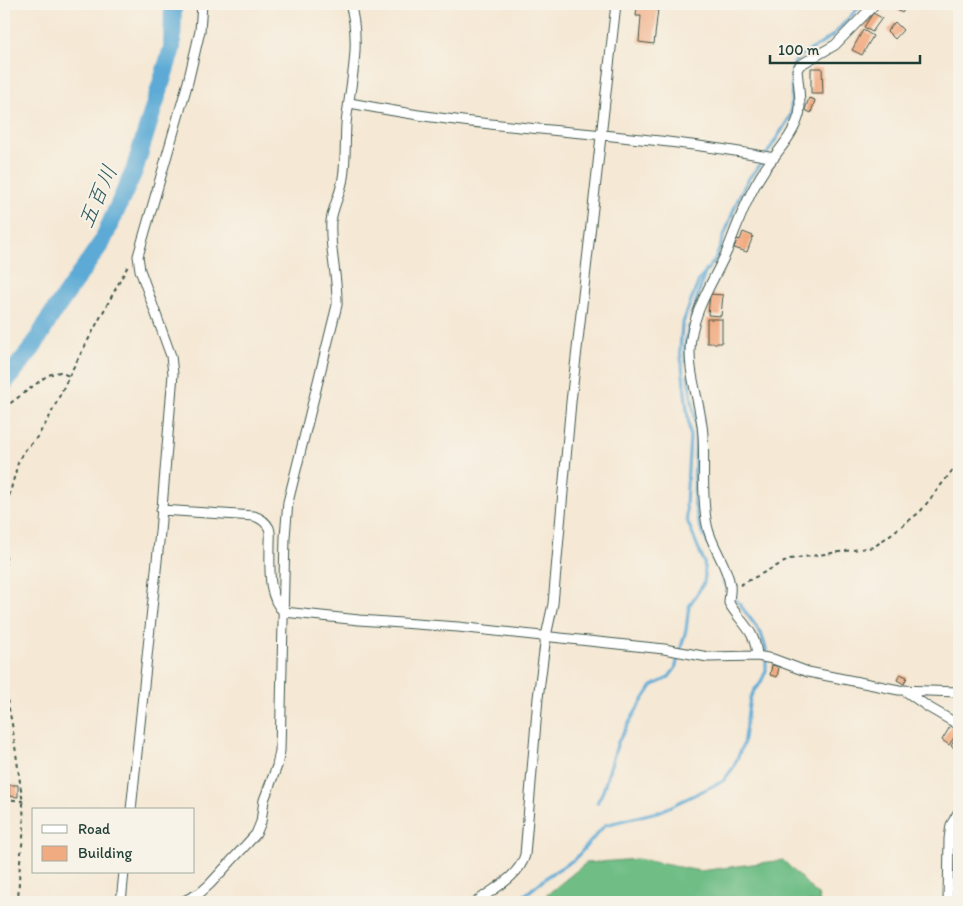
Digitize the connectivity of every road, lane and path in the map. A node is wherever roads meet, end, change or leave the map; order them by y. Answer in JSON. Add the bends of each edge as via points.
{"nodes":[{"id":1,"x":202,"y":4,"type":"edge"},
{"id":2,"x":350,"y":4,"type":"edge"},
{"id":3,"x":616,"y":4,"type":"edge"},
{"id":4,"x":875,"y":4,"type":"edge"},
{"id":5,"x":350,"y":103,"type":"junction"},
{"id":6,"x":601,"y":135,"type":"junction"},
{"id":7,"x":774,"y":158,"type":"junction"},
{"id":8,"x":138,"y":256,"type":"junction"},
{"id":9,"x":69,"y":376,"type":"junction"},
{"id":10,"x":4,"y":408,"type":"edge"},
{"id":11,"x":959,"y":462,"type":"edge"},
{"id":12,"x":161,"y":510,"type":"junction"},
{"id":13,"x":731,"y":589,"type":"junction"},
{"id":14,"x":4,"y":600,"type":"edge"},
{"id":15,"x":284,"y":612,"type":"junction"},
{"id":16,"x":546,"y":636,"type":"junction"},
{"id":17,"x":757,"y":656,"type":"junction"},
{"id":18,"x":4,"y":684,"type":"edge"},
{"id":19,"x":903,"y":690,"type":"junction"},
{"id":20,"x":959,"y":692,"type":"edge"},
{"id":21,"x":959,"y":725,"type":"edge"},
{"id":22,"x":4,"y":799,"type":"edge"},
{"id":23,"x":23,"y":801,"type":"junction"},
{"id":24,"x":131,"y":808,"type":"edge"},
{"id":25,"x":959,"y":812,"type":"edge"},
{"id":26,"x":124,"y":874,"type":"edge"},
{"id":27,"x":18,"y":902,"type":"edge"},
{"id":28,"x":122,"y":902,"type":"edge"},
{"id":29,"x":182,"y":902,"type":"edge"},
{"id":30,"x":476,"y":902,"type":"edge"},
{"id":31,"x":948,"y":902,"type":"edge"}],
"edges":[{"from":1,"to":8,"type":"street","via":[[200,31],[188,82]]},
{"from":2,"to":5,"type":"street","via":[[356,48]]},
{"from":3,"to":6,"type":"street"},
{"from":4,"to":7,"type":"street","via":[[835,45],[800,65],[797,70],[799,117]]},
{"from":5,"to":6,"type":"street","via":[[448,119]]},
{"from":5,"to":15,"type":"street","via":[[343,179],[331,220],[337,305],[288,502]]},
{"from":6,"to":7,"type":"street","via":[[742,151]]},
{"from":6,"to":16,"type":"street","via":[[571,402],[553,604]]},
{"from":7,"to":13,"type":"street","via":[[738,219],[704,296],[690,341],[690,369],[703,433],[707,526],[729,576]]},
{"from":8,"to":9,"type":"path","via":[[128,265]]},
{"from":8,"to":12,"type":"street","via":[[173,366]]},
{"from":9,"to":10,"type":"path","via":[[60,372],[48,375]]},
{"from":9,"to":14,"type":"path","via":[[48,420],[23,452],[14,476],[8,500]]},
{"from":11,"to":13,"type":"path","via":[[920,512],[874,547],[790,559]]},
{"from":12,"to":15,"type":"street","via":[[254,516],[262,520],[269,529],[274,595],[278,608]]},
{"from":12,"to":24,"type":"street"},
{"from":13,"to":17,"type":"street","via":[[729,603],[751,632]]},
{"from":15,"to":16,"type":"street"},
{"from":15,"to":29,"type":"street","via":[[280,751],[264,800],[260,826],[253,839],[210,884]]},
{"from":16,"to":17,"type":"street","via":[[708,657]]},
{"from":16,"to":30,"type":"street","via":[[525,855],[513,875]]},
{"from":17,"to":19,"type":"street","via":[[808,672]]},
{"from":18,"to":23,"type":"path"},
{"from":19,"to":20,"type":"street"},
{"from":19,"to":21,"type":"street"},
{"from":22,"to":23,"type":"path"},
{"from":23,"to":27,"type":"path"},
{"from":25,"to":31,"type":"street","via":[[951,825],[949,838]]},
{"from":26,"to":28,"type":"street"}]}
